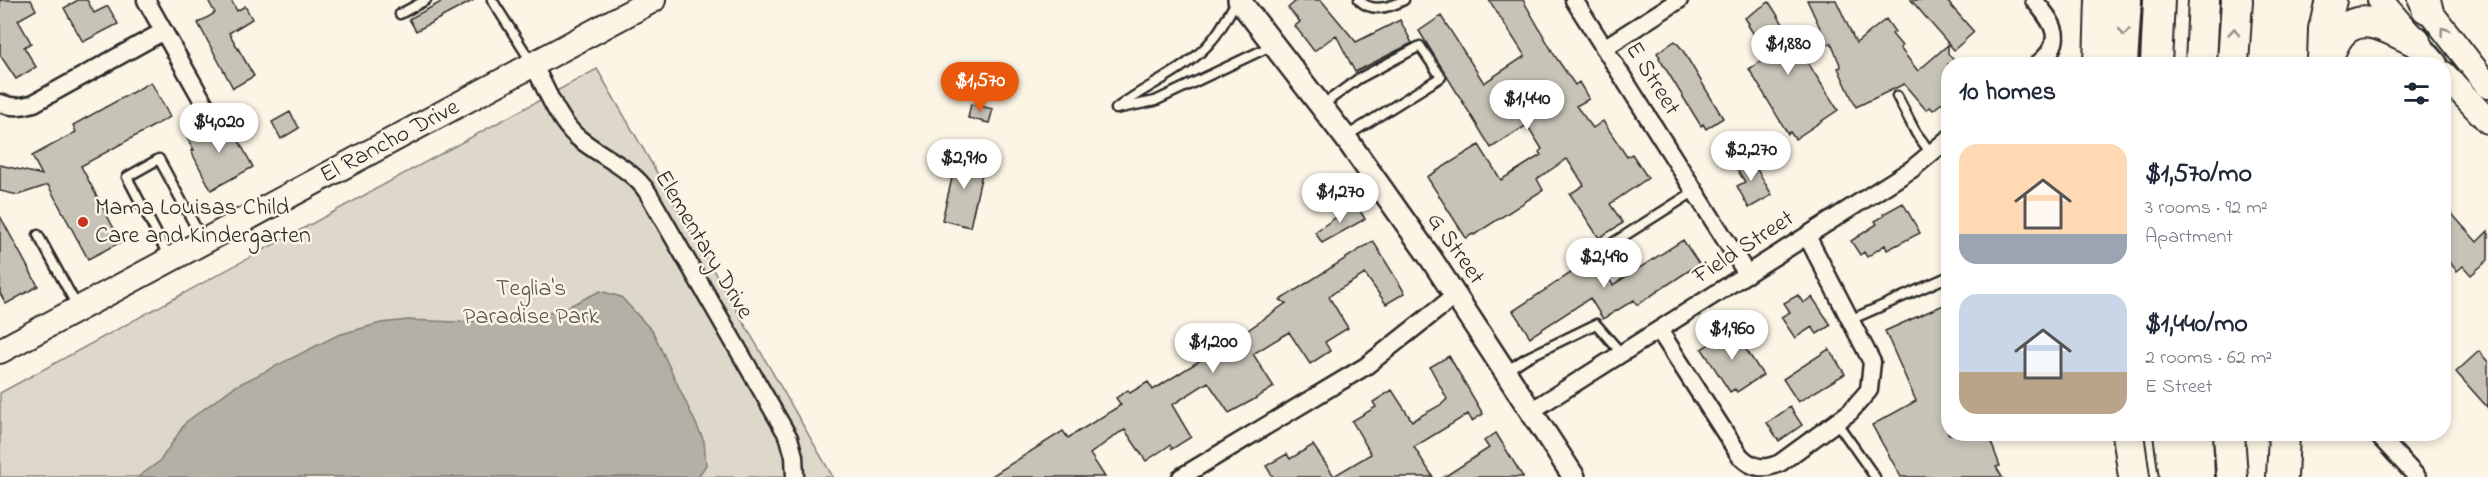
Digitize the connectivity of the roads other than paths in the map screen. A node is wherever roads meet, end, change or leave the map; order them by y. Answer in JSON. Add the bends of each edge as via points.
{"nodes":[{"id":1,"x":146,"y":0,"type":"edge"},
{"id":2,"x":426,"y":0,"type":"edge"},
{"id":3,"x":492,"y":0,"type":"edge"},
{"id":4,"x":653,"y":0,"type":"edge"},
{"id":5,"x":1238,"y":0,"type":"edge"},
{"id":6,"x":1359,"y":0,"type":"edge"},
{"id":7,"x":1404,"y":0,"type":"edge"},
{"id":8,"x":1574,"y":0,"type":"edge"},
{"id":9,"x":1679,"y":0,"type":"edge"},
{"id":10,"x":2101,"y":0,"type":"edge"},
{"id":11,"x":2126,"y":0,"type":"edge"},
{"id":12,"x":2159,"y":0,"type":"edge"},
{"id":13,"x":2204,"y":0,"type":"edge"},
{"id":14,"x":2237,"y":0,"type":"edge"},
{"id":15,"x":2331,"y":0,"type":"edge"},
{"id":16,"x":2380,"y":0,"type":"edge"},
{"id":17,"x":2036,"y":1,"type":"edge"},
{"id":18,"x":2424,"y":3,"type":"edge"},
{"id":19,"x":400,"y":14,"type":"dead end"},
{"id":20,"x":164,"y":31,"type":"junction"},
{"id":21,"x":2415,"y":41,"type":"junction"},
{"id":22,"x":1273,"y":45,"type":"junction"},
{"id":23,"x":1604,"y":48,"type":"junction"},
{"id":24,"x":2047,"y":57,"type":"edge"},
{"id":25,"x":2099,"y":57,"type":"edge"},
{"id":26,"x":2122,"y":57,"type":"edge"},
{"id":27,"x":2156,"y":57,"type":"edge"},
{"id":28,"x":2201,"y":57,"type":"edge"},
{"id":29,"x":2233,"y":57,"type":"edge"},
{"id":30,"x":2324,"y":57,"type":"edge"},
{"id":31,"x":2327,"y":57,"type":"edge"},
{"id":32,"x":2429,"y":57,"type":"edge"},
{"id":33,"x":534,"y":64,"type":"junction"},
{"id":34,"x":2451,"y":81,"type":"edge"},
{"id":35,"x":2488,"y":86,"type":"edge"},
{"id":36,"x":1897,"y":96,"type":"dead end"},
{"id":37,"x":0,"y":103,"type":"edge"},
{"id":38,"x":1321,"y":106,"type":"junction"},
{"id":39,"x":209,"y":112,"type":"dead end"},
{"id":40,"x":2488,"y":121,"type":"edge"},
{"id":41,"x":1345,"y":137,"type":"junction"},
{"id":42,"x":1941,"y":145,"type":"edge"},
{"id":43,"x":1931,"y":153,"type":"junction"},
{"id":44,"x":1695,"y":191,"type":"junction"},
{"id":45,"x":38,"y":235,"type":"dead end"},
{"id":46,"x":1807,"y":236,"type":"junction"},
{"id":47,"x":204,"y":242,"type":"junction"},
{"id":48,"x":1605,"y":248,"type":"dead end"},
{"id":49,"x":171,"y":259,"type":"junction"},
{"id":50,"x":1747,"y":274,"type":"junction"},
{"id":51,"x":1941,"y":280,"type":"edge"},
{"id":52,"x":1456,"y":295,"type":"junction"},
{"id":53,"x":78,"y":309,"type":"junction"},
{"id":54,"x":1850,"y":320,"type":"junction"},
{"id":55,"x":1659,"y":330,"type":"junction"},
{"id":56,"x":0,"y":351,"type":"edge"},
{"id":57,"x":1622,"y":354,"type":"junction"},
{"id":58,"x":1506,"y":372,"type":"junction"},
{"id":59,"x":1531,"y":411,"type":"junction"},
{"id":60,"x":1837,"y":423,"type":"junction"},
{"id":61,"x":2130,"y":441,"type":"edge"},
{"id":62,"x":2170,"y":441,"type":"edge"},
{"id":63,"x":2197,"y":441,"type":"edge"},
{"id":64,"x":2229,"y":441,"type":"edge"},
{"id":65,"x":2284,"y":441,"type":"edge"},
{"id":66,"x":2384,"y":441,"type":"edge"},
{"id":67,"x":2133,"y":472,"type":"edge"},
{"id":68,"x":795,"y":477,"type":"edge"},
{"id":69,"x":1181,"y":477,"type":"edge"},
{"id":70,"x":1574,"y":477,"type":"edge"},
{"id":71,"x":1875,"y":477,"type":"edge"},
{"id":72,"x":2175,"y":477,"type":"edge"},
{"id":73,"x":2199,"y":477,"type":"edge"},
{"id":74,"x":2232,"y":477,"type":"edge"},
{"id":75,"x":2282,"y":477,"type":"edge"},
{"id":76,"x":2417,"y":477,"type":"edge"}],
"edges":[{"from":1,"to":20,"type":"street"},
{"from":2,"to":19,"type":"lane"},
{"from":3,"to":33,"type":"lane"},
{"from":4,"to":33,"type":"main road","name":"El Rancho Drive"},
{"from":5,"to":22,"type":"street","name":"G Street"},
{"from":5,"to":22,"type":"lane","via":[[1212,40],[1168,77],[1116,109],[1155,101]]},
{"from":6,"to":7,"type":"lane","via":[[1365,6],[1381,9]]},
{"from":8,"to":23,"type":"street","name":"E Street"},
{"from":9,"to":23,"type":"street"},
{"from":10,"to":25,"type":"highway"},
{"from":11,"to":26,"type":"highway","one_way":true},
{"from":12,"to":27,"type":"highway"},
{"from":13,"to":28,"type":"highway"},
{"from":29,"to":14,"type":"highway","one_way":true},
{"from":15,"to":30,"type":"highway","via":[[2324,29]]},
{"from":16,"to":21,"type":"main road"},
{"from":17,"to":24,"type":"street","via":[[2054,26],[2054,45]]},
{"from":35,"to":18,"type":"main road","one_way":true},
{"from":20,"to":37,"type":"street","via":[[34,103],[22,107]]},
{"from":20,"to":39,"type":"street"},
{"from":21,"to":31,"type":"highway","via":[[2379,24],[2356,24],[2338,35]]},
{"from":21,"to":32,"type":"main road"},
{"from":22,"to":38,"type":"street","name":"G Street"},
{"from":23,"to":44,"type":"street","name":"E Street"},
{"from":33,"to":47,"type":"main road","name":"El Rancho Drive"},
{"from":33,"to":68,"type":"street","name":"Elementary Drive","via":[[562,119],[576,135],[636,177],[648,193],[789,438]]},
{"from":34,"to":40,"type":"main road"},
{"from":36,"to":43,"type":"lane"},
{"from":38,"to":41,"type":"street","name":"G Street"},
{"from":38,"to":41,"type":"lane","via":[[1419,46],[1441,77]]},
{"from":41,"to":52,"type":"street","name":"G Street"},
{"from":42,"to":43,"type":"street","name":"Field Street"},
{"from":43,"to":46,"type":"street","name":"Field Street"},
{"from":44,"to":48,"type":"lane"},
{"from":44,"to":50,"type":"street","name":"E Street"},
{"from":45,"to":53,"type":"lane"},
{"from":46,"to":50,"type":"street","name":"Field Street"},
{"from":46,"to":54,"type":"street"},
{"from":47,"to":49,"type":"main road","name":"El Rancho Drive"},
{"from":47,"to":49,"type":"lane","via":[[159,159],[127,177]]},
{"from":49,"to":53,"type":"main road","name":"El Rancho Drive"},
{"from":50,"to":55,"type":"street","name":"Field Street"},
{"from":51,"to":54,"type":"lane"},
{"from":52,"to":58,"type":"street","name":"G Street"},
{"from":52,"to":69,"type":"street","via":[[1366,366]]},
{"from":53,"to":56,"type":"main road","name":"El Rancho Drive"},
{"from":54,"to":60,"type":"street","via":[[1872,362],[1869,390]]},
{"from":55,"to":57,"type":"street","name":"Field Street"},
{"from":55,"to":60,"type":"street","via":[[1748,465],[1768,468],[1780,463]]},
{"from":57,"to":58,"type":"lane","via":[[1596,324]]},
{"from":57,"to":59,"type":"street","name":"Field Street"},
{"from":58,"to":59,"type":"street","name":"G Street"},
{"from":59,"to":70,"type":"street","name":"G Street"},
{"from":60,"to":71,"type":"lane"},
{"from":61,"to":67,"type":"highway"},
{"from":62,"to":72,"type":"highway"},
{"from":63,"to":73,"type":"highway"},
{"from":64,"to":74,"type":"highway"},
{"from":65,"to":75,"type":"highway"},
{"from":66,"to":76,"type":"street"}]}
